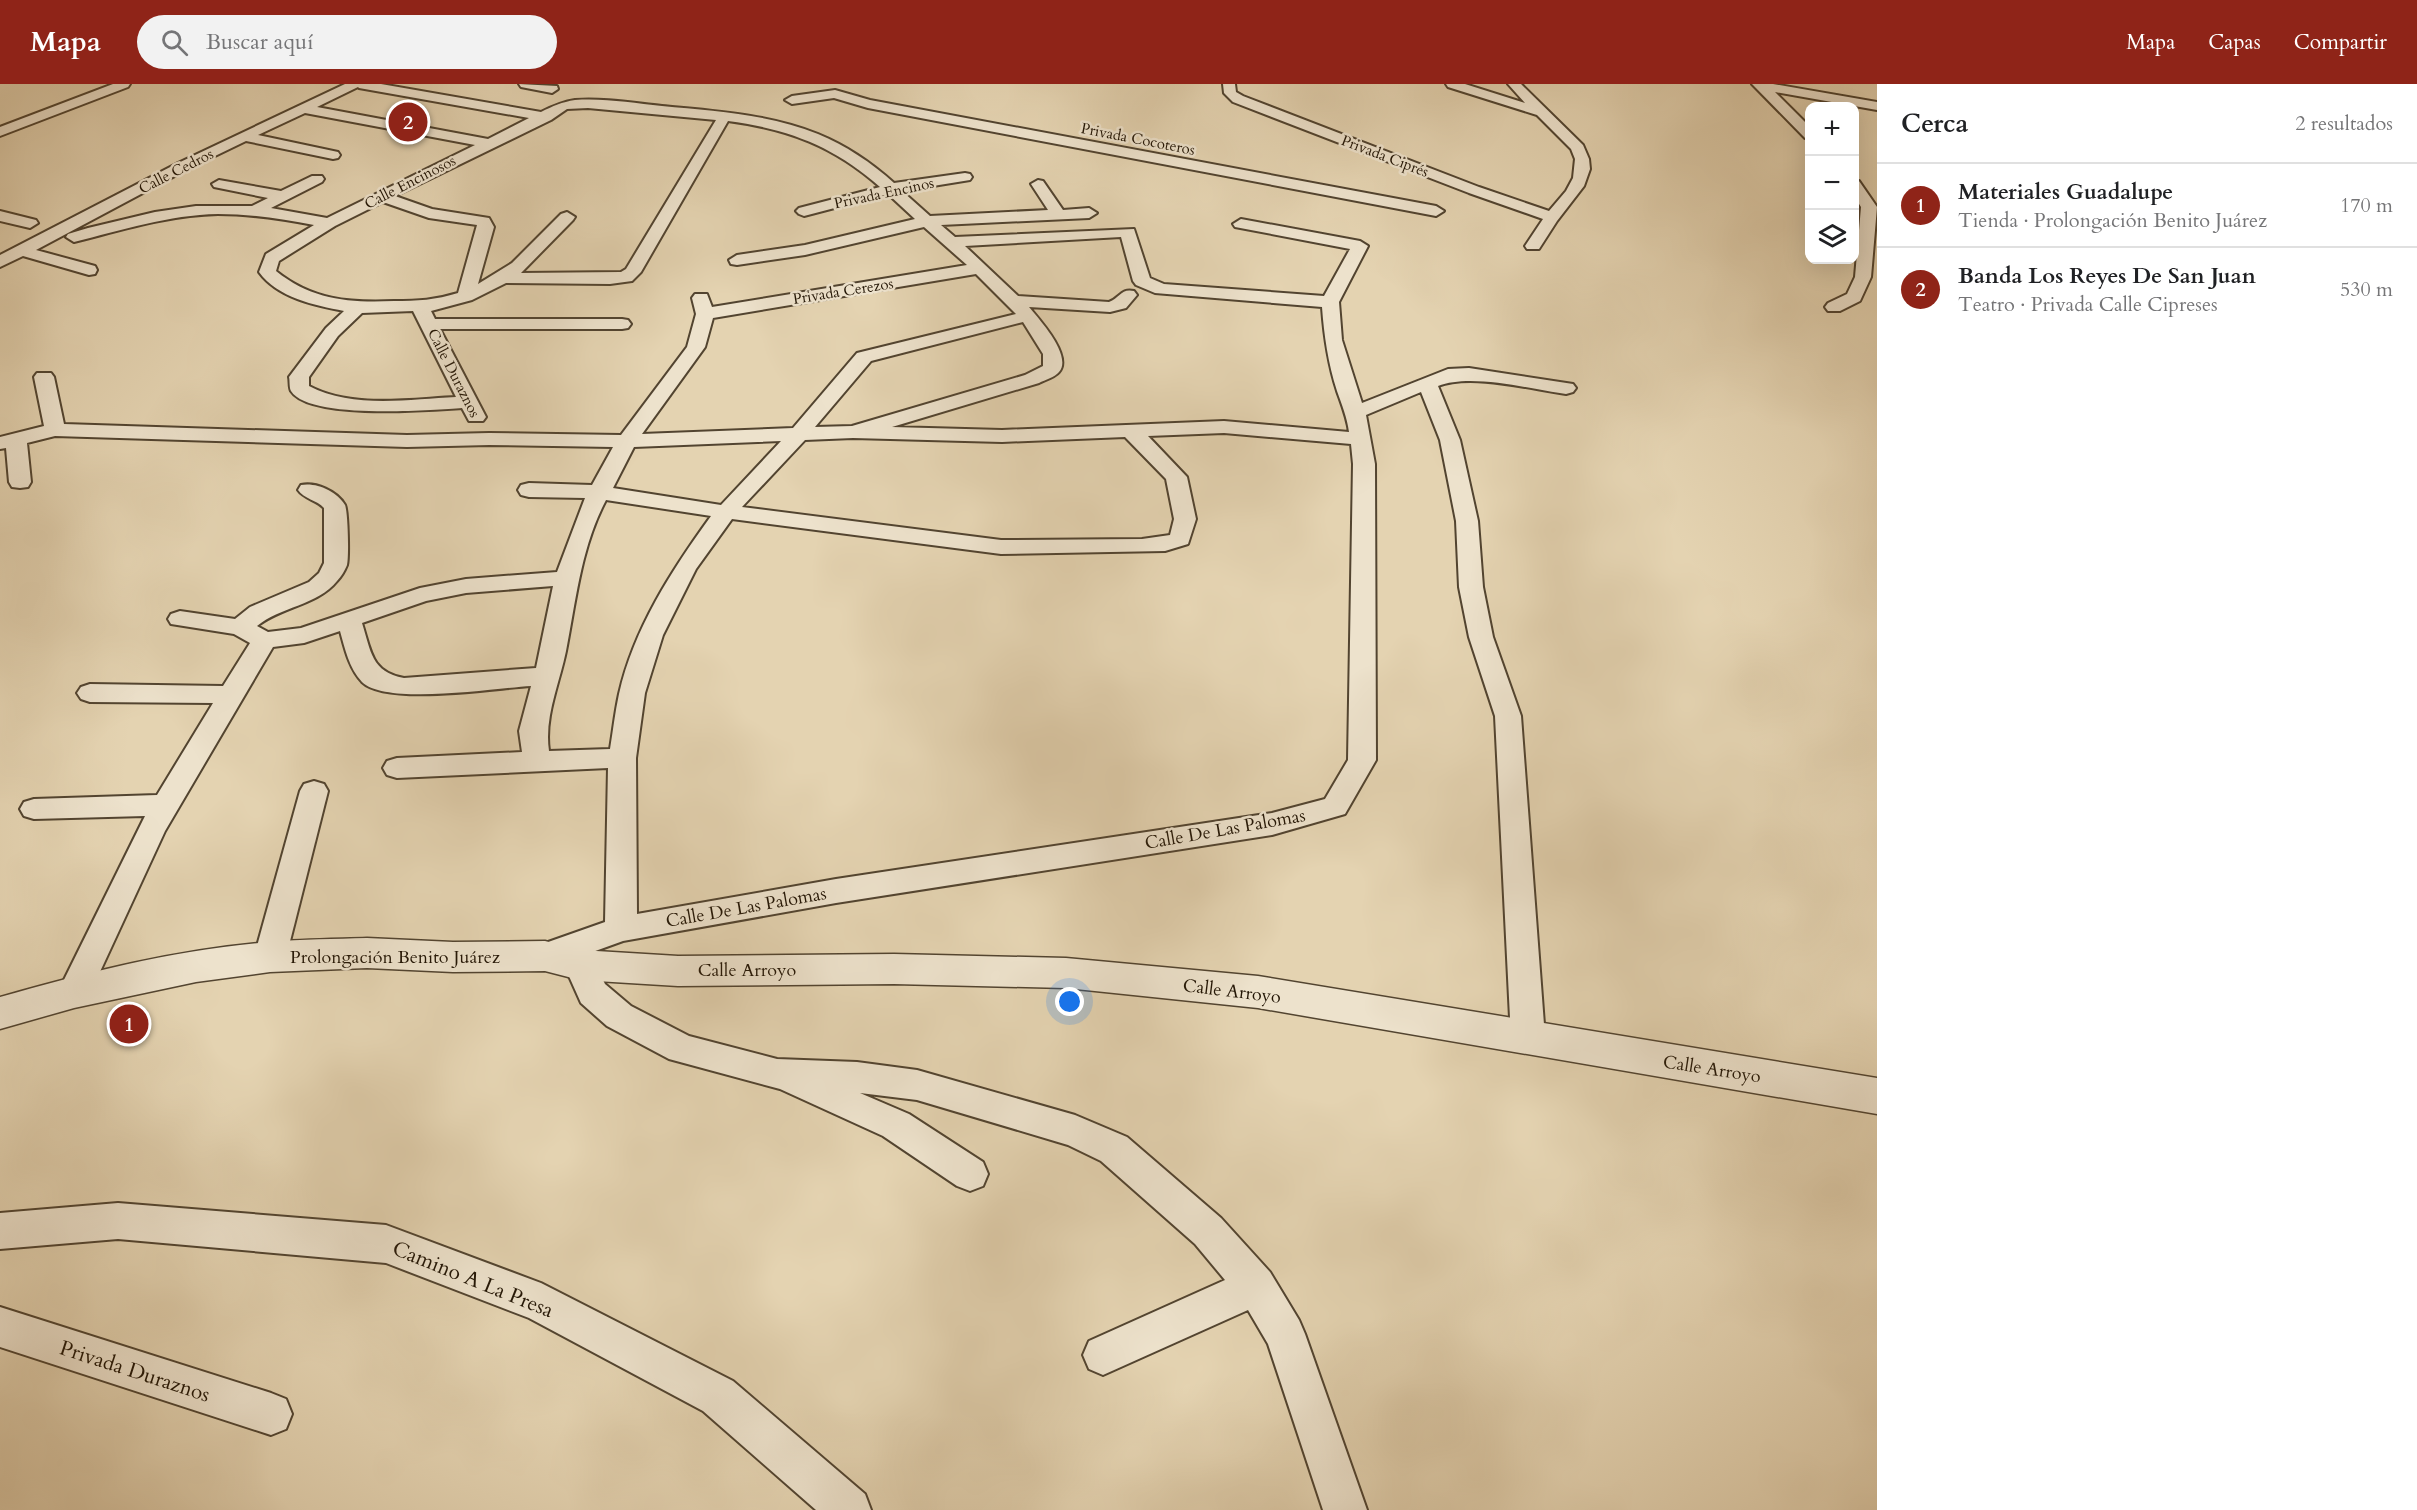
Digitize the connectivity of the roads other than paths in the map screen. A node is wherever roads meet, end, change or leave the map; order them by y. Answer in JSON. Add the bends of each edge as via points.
{"nodes":[{"id":1,"x":124,"y":84,"type":"edge"},
{"id":2,"x":357,"y":84,"type":"edge"},
{"id":3,"x":525,"y":84,"type":"edge"},
{"id":4,"x":1229,"y":84,"type":"edge"},
{"id":5,"x":1452,"y":84,"type":"edge"},
{"id":6,"x":1514,"y":84,"type":"edge"},
{"id":7,"x":1761,"y":85,"type":"edge"},
{"id":8,"x":552,"y":89,"type":"dead end"},
{"id":9,"x":837,"y":89,"type":"edge"},
{"id":10,"x":792,"y":100,"type":"dead end"},
{"id":11,"x":1877,"y":106,"type":"edge"},
{"id":12,"x":304,"y":108,"type":"junction"},
{"id":13,"x":1542,"y":113,"type":"junction"},
{"id":14,"x":540,"y":116,"type":"junction"},
{"id":15,"x":724,"y":117,"type":"junction"},
{"id":16,"x":572,"y":119,"type":"dead end"},
{"id":17,"x":1805,"y":131,"type":"edge"},
{"id":18,"x":0,"y":132,"type":"edge"},
{"id":19,"x":245,"y":137,"type":"junction"},
{"id":20,"x":489,"y":142,"type":"junction"},
{"id":21,"x":842,"y":153,"type":"junction"},
{"id":22,"x":333,"y":155,"type":"dead end"},
{"id":23,"x":824,"y":160,"type":"dead end"},
{"id":24,"x":964,"y":177,"type":"dead end"},
{"id":25,"x":317,"y":179,"type":"dead end"},
{"id":26,"x":219,"y":184,"type":"dead end"},
{"id":27,"x":1038,"y":184,"type":"dead end"},
{"id":28,"x":892,"y":188,"type":"junction"},
{"id":29,"x":1859,"y":188,"type":"edge"},
{"id":30,"x":283,"y":196,"type":"junction"},
{"id":31,"x":382,"y":197,"type":"junction"},
{"id":32,"x":254,"y":211,"type":"junction"},
{"id":33,"x":804,"y":211,"type":"dead end"},
{"id":34,"x":1436,"y":211,"type":"dead end"},
{"id":35,"x":1089,"y":213,"type":"dead end"},
{"id":36,"x":1058,"y":214,"type":"junction"},
{"id":37,"x":0,"y":216,"type":"edge"},
{"id":38,"x":567,"y":217,"type":"dead end"},
{"id":39,"x":1552,"y":217,"type":"junction"},
{"id":40,"x":928,"y":220,"type":"junction"},
{"id":41,"x":30,"y":223,"type":"dead end"},
{"id":42,"x":329,"y":223,"type":"junction"},
{"id":43,"x":1241,"y":224,"type":"dead end"},
{"id":44,"x":951,"y":242,"type":"junction"},
{"id":45,"x":1533,"y":246,"type":"dead end"},
{"id":46,"x":22,"y":251,"type":"junction"},
{"id":47,"x":737,"y":260,"type":"dead end"},
{"id":48,"x":0,"y":262,"type":"edge"},
{"id":49,"x":981,"y":268,"type":"junction"},
{"id":50,"x":89,"y":270,"type":"dead end"},
{"id":51,"x":504,"y":278,"type":"junction"},
{"id":52,"x":1128,"y":295,"type":"dead end"},
{"id":53,"x":466,"y":296,"type":"junction"},
{"id":54,"x":1330,"y":302,"type":"junction"},
{"id":55,"x":420,"y":307,"type":"junction"},
{"id":56,"x":1834,"y":307,"type":"dead end"},
{"id":57,"x":357,"y":308,"type":"junction"},
{"id":58,"x":1021,"y":309,"type":"junction"},
{"id":59,"x":429,"y":324,"type":"junction"},
{"id":60,"x":622,"y":324,"type":"dead end"},
{"id":61,"x":44,"y":377,"type":"dead end"},
{"id":62,"x":1427,"y":383,"type":"junction"},
{"id":63,"x":1566,"y":388,"type":"dead end"},
{"id":64,"x":467,"y":402,"type":"junction"},
{"id":65,"x":1358,"y":426,"type":"junction"},
{"id":66,"x":55,"y":430,"type":"junction"},
{"id":67,"x":1130,"y":430,"type":"junction"},
{"id":68,"x":853,"y":432,"type":"junction"},
{"id":69,"x":800,"y":433,"type":"junction"},
{"id":70,"x":489,"y":439,"type":"junction"},
{"id":71,"x":8,"y":441,"type":"edge"},
{"id":72,"x":627,"y":441,"type":"junction"},
{"id":73,"x":20,"y":482,"type":"dead end"},
{"id":74,"x":309,"y":490,"type":"dead end"},
{"id":75,"x":529,"y":490,"type":"dead end"},
{"id":76,"x":599,"y":492,"type":"junction"},
{"id":77,"x":726,"y":512,"type":"junction"},
{"id":78,"x":566,"y":578,"type":"junction"},
{"id":79,"x":180,"y":619,"type":"dead end"},
{"id":80,"x":349,"y":621,"type":"junction"},
{"id":81,"x":252,"y":633,"type":"junction"},
{"id":82,"x":547,"y":676,"type":"junction"},
{"id":83,"x":90,"y":693,"type":"dead end"},
{"id":84,"x":229,"y":695,"type":"junction"},
{"id":85,"x":622,"y":758,"type":"junction"},
{"id":86,"x":537,"y":761,"type":"junction"},
{"id":87,"x":398,"y":768,"type":"dead end"},
{"id":88,"x":314,"y":791,"type":"dead end"},
{"id":89,"x":165,"y":805,"type":"junction"},
{"id":90,"x":34,"y":809,"type":"dead end"},
{"id":91,"x":621,"y":929,"type":"junction"},
{"id":92,"x":270,"y":957,"type":"junction"},
{"id":93,"x":562,"y":960,"type":"junction"},
{"id":94,"x":74,"y":992,"type":"junction"},
{"id":95,"x":0,"y":1013,"type":"edge"},
{"id":96,"x":1528,"y":1038,"type":"junction"},
{"id":97,"x":777,"y":1074,"type":"junction"},
{"id":98,"x":1877,"y":1096,"type":"edge"},
{"id":99,"x":970,"y":1174,"type":"dead end"},
{"id":100,"x":0,"y":1231,"type":"edge"},
{"id":101,"x":1256,"y":1286,"type":"junction"},
{"id":102,"x":0,"y":1327,"type":"edge"},
{"id":103,"x":1103,"y":1355,"type":"dead end"},
{"id":104,"x":271,"y":1414,"type":"dead end"},
{"id":105,"x":849,"y":1510,"type":"edge"},
{"id":106,"x":1346,"y":1510,"type":"edge"}],
"edges":[{"from":1,"to":18,"type":"street"},
{"from":2,"to":12,"type":"street","name":"Calle Cedros"},
{"from":2,"to":14,"type":"street"},
{"from":3,"to":8,"type":"street"},
{"from":4,"to":39,"type":"street","name":"Privada Ciprés","via":[[1230,93],[1238,99]]},
{"from":5,"to":13,"type":"street"},
{"from":6,"to":13,"type":"street"},
{"from":7,"to":11,"type":"street"},
{"from":7,"to":17,"type":"street"},
{"from":9,"to":10,"type":"street"},
{"from":9,"to":34,"type":"street","name":"Privada Cocoteros","via":[[868,104]]},
{"from":12,"to":19,"type":"street","name":"Calle Cedros"},
{"from":12,"to":20,"type":"street"},
{"from":13,"to":39,"type":"street","via":[[1578,148],[1582,158],[1583,170],[1573,194]]},
{"from":14,"to":15,"type":"street","name":"Calle Encinosos","via":[[564,106],[591,103]]},
{"from":14,"to":16,"type":"street"},
{"from":14,"to":20,"type":"street","name":"Calle Encinosos"},
{"from":15,"to":21,"type":"street","name":"Calle Encinosos","via":[[805,134]]},
{"from":15,"to":51,"type":"street","via":[[633,272],[610,279]]},
{"from":19,"to":22,"type":"street"},
{"from":19,"to":46,"type":"street","name":"Calle Cedros"},
{"from":20,"to":31,"type":"street","name":"Calle Encinosos"},
{"from":21,"to":23,"type":"street"},
{"from":21,"to":28,"type":"street","name":"Calle Encinosos"},
{"from":24,"to":28,"type":"street","name":"Privada Encinos"},
{"from":25,"to":30,"type":"street"},
{"from":26,"to":30,"type":"street"},
{"from":27,"to":36,"type":"street"},
{"from":28,"to":33,"type":"street","name":"Privada Encinos"},
{"from":28,"to":40,"type":"street","name":"Calle Encinosos"},
{"from":29,"to":56,"type":"street","via":[[1869,207],[1863,277],[1854,297]]},
{"from":30,"to":32,"type":"street"},
{"from":31,"to":42,"type":"street","name":"Calle Encinosos"},
{"from":31,"to":53,"type":"street","via":[[429,213],[483,221],[486,228]]},
{"from":32,"to":42,"type":"street"},
{"from":32,"to":46,"type":"street","via":[[176,214],[107,227]]},
{"from":35,"to":36,"type":"street"},
{"from":36,"to":40,"type":"street"},
{"from":37,"to":41,"type":"street"},
{"from":38,"to":51,"type":"street"},
{"from":39,"to":45,"type":"street"},
{"from":40,"to":44,"type":"street","name":"Calle Encinosos"},
{"from":40,"to":47,"type":"street","via":[[805,250]]},
{"from":42,"to":57,"type":"street","name":"Calle Encinosos","via":[[272,258],[267,272],[284,286],[315,300]]},
{"from":43,"to":54,"type":"street","via":[[1360,246]]},
{"from":44,"to":49,"type":"street","name":"Calle Encinosos"},
{"from":44,"to":54,"type":"street","via":[[1128,232],[1142,281],[1149,286]]},
{"from":46,"to":48,"type":"street","name":"Calle Cedros"},
{"from":46,"to":50,"type":"street"},
{"from":49,"to":58,"type":"street","name":"Calle Encinosos"},
{"from":49,"to":72,"type":"street","name":"Privada Cerezos","via":[[703,306],[696,347]]},
{"from":51,"to":53,"type":"street","name":"Calle Encinosos"},
{"from":52,"to":58,"type":"street","via":[[1120,304],[1110,307]]},
{"from":53,"to":55,"type":"street","name":"Calle Encinosos"},
{"from":54,"to":65,"type":"street","name":"Calle De Las Palomas","via":[[1334,340]]},
{"from":55,"to":57,"type":"street","name":"Calle Encinosos"},
{"from":55,"to":59,"type":"street","name":"Calle Duraznos"},
{"from":57,"to":64,"type":"street","via":[[332,332],[299,377],[300,389],[329,402]]},
{"from":58,"to":68,"type":"street","name":"Calle Encinosos","via":[[1054,358],[1054,366],[1047,373]]},
{"from":58,"to":69,"type":"street","via":[[864,357]]},
{"from":59,"to":60,"type":"street"},
{"from":59,"to":64,"type":"street","name":"Calle Duraznos"},
{"from":61,"to":66,"type":"street"},
{"from":62,"to":63,"type":"street","via":[[1448,375],[1469,374]]},
{"from":62,"to":65,"type":"street"},
{"from":62,"to":96,"type":"street","via":[[1450,440],[1467,521],[1471,587],[1481,637],[1508,716]]},
{"from":64,"to":70,"type":"street","name":"Calle Duraznos"},
{"from":65,"to":67,"type":"street"},
{"from":65,"to":91,"type":"street","name":"Calle De Las Palomas","via":[[1364,464],[1362,760],[1335,807],[1272,824],[836,891]]},
{"from":66,"to":70,"type":"street","via":[[407,441]]},
{"from":66,"to":71,"type":"street"},
{"from":67,"to":68,"type":"street","via":[[1002,436]]},
{"from":67,"to":77,"type":"street","via":[[1176,477],[1185,519],[1180,539],[1142,546],[1001,547]]},
{"from":68,"to":69,"type":"street"},
{"from":69,"to":72,"type":"street"},
{"from":69,"to":77,"type":"street"},
{"from":70,"to":72,"type":"street"},
{"from":71,"to":73,"type":"street"},
{"from":72,"to":76,"type":"street"},
{"from":74,"to":81,"type":"street","via":[[326,497],[335,507],[336,563],[317,587],[259,612]]},
{"from":75,"to":76,"type":"street"},
{"from":76,"to":77,"type":"street"},
{"from":76,"to":78,"type":"street"},
{"from":77,"to":85,"type":"street","via":[[685,568],[651,635],[632,693]]},
{"from":78,"to":80,"type":"street","via":[[466,586],[420,595]]},
{"from":78,"to":82,"type":"street"},
{"from":79,"to":81,"type":"street"},
{"from":80,"to":81,"type":"street","via":[[304,635]]},
{"from":80,"to":82,"type":"street","via":[[367,671],[388,684],[404,687]]},
{"from":81,"to":84,"type":"street"},
{"from":82,"to":86,"type":"street","via":[[533,731]]},
{"from":83,"to":84,"type":"street"},
{"from":84,"to":89,"type":"street"},
{"from":85,"to":86,"type":"street"},
{"from":85,"to":91,"type":"street"},
{"from":86,"to":87,"type":"street"},
{"from":88,"to":92,"type":"street"},
{"from":89,"to":90,"type":"street"},
{"from":89,"to":94,"type":"street"},
{"from":91,"to":93,"type":"street","name":"Calle De Las Palomas"},
{"from":92,"to":93,"type":"street","name":"Prolongación Benito Juárez","via":[[367,953]]},
{"from":92,"to":94,"type":"street","name":"Prolongación Benito Juárez","via":[[196,967]]},
{"from":93,"to":96,"type":"street","name":"Calle Arroyo","via":[[678,970],[1066,973],[1258,992]]},
{"from":93,"to":97,"type":"street","via":[[619,1016],[681,1049]]},
{"from":94,"to":95,"type":"street","name":"Prolongación Benito Juárez"},
{"from":96,"to":98,"type":"street","name":"Calle Arroyo"},
{"from":97,"to":99,"type":"street","via":[[896,1125]]},
{"from":97,"to":101,"type":"street","via":[[857,1077],[917,1085],[1066,1128],[1104,1144],[1209,1231]]},
{"from":100,"to":105,"type":"street","name":"Camino A La Presa","via":[[117,1221],[386,1244],[541,1303],[718,1396]]},
{"from":101,"to":103,"type":"street"},
{"from":101,"to":106,"type":"street","via":[[1285,1334]]},
{"from":102,"to":104,"type":"street","name":"Privada Duraznos"}]}
